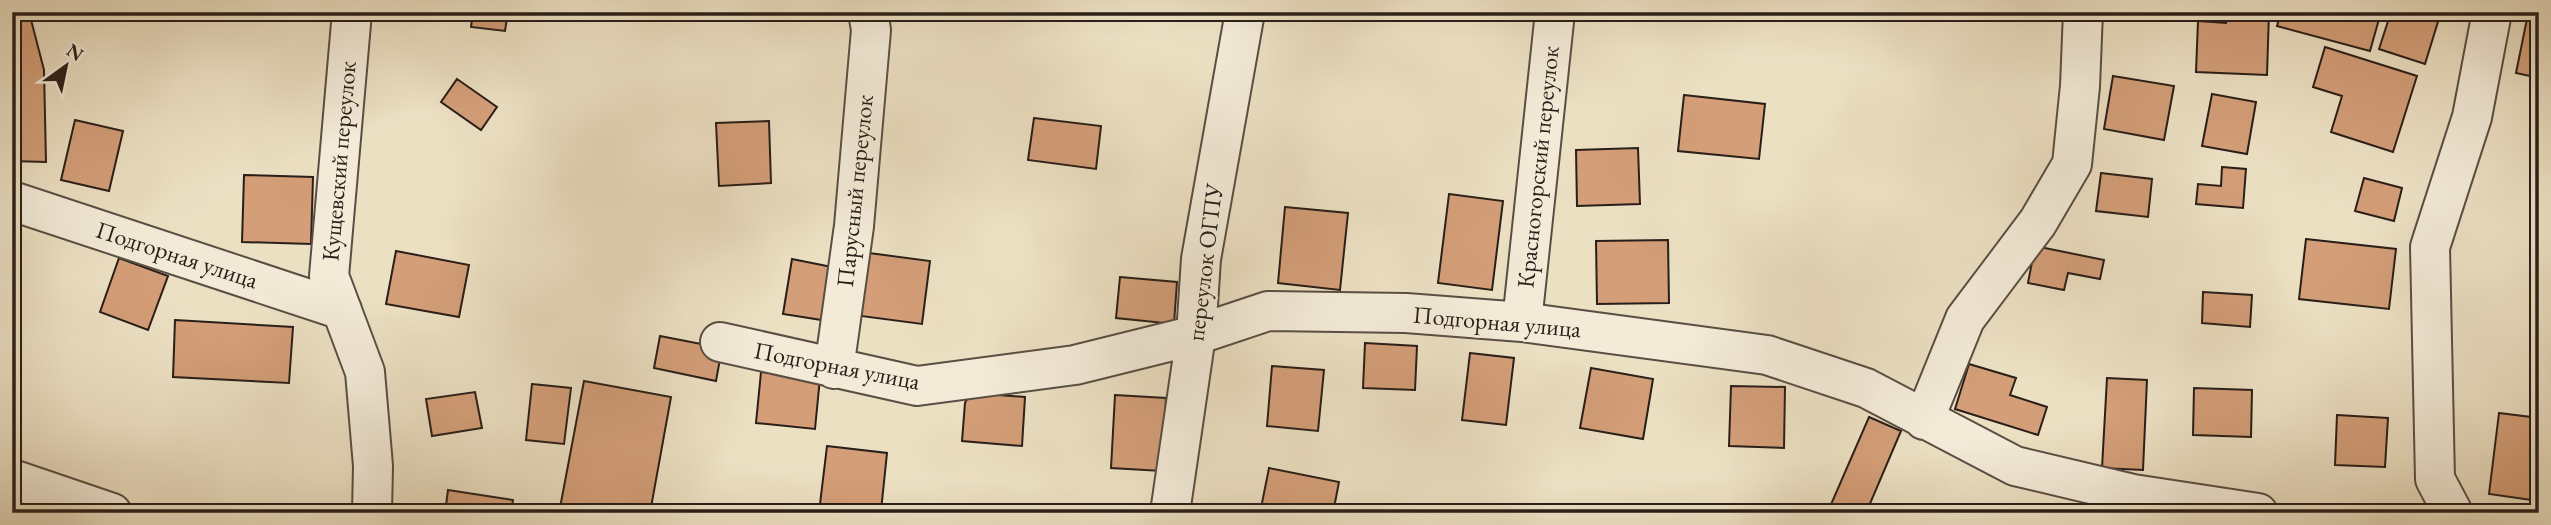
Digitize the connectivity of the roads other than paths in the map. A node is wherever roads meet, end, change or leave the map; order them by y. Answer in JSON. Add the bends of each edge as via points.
{"nodes":[{"id":1,"x":352,"y":12,"type":"edge"},
{"id":2,"x":868,"y":12,"type":"edge"},
{"id":3,"x":1245,"y":12,"type":"edge"},
{"id":4,"x":1555,"y":12,"type":"edge"},
{"id":5,"x":2082,"y":12,"type":"edge"},
{"id":6,"x":2492,"y":12,"type":"edge"},
{"id":7,"x":12,"y":201,"type":"edge"},
{"id":8,"x":342,"y":310,"type":"junction"},
{"id":9,"x":1522,"y":322,"type":"junction"},
{"id":10,"x":1196,"y":335,"type":"junction"},
{"id":11,"x":720,"y":342,"type":"dead end"},
{"id":12,"x":834,"y":369,"type":"junction"},
{"id":13,"x":1924,"y":419,"type":"junction"},
{"id":14,"x":12,"y":479,"type":"edge"},
{"id":15,"x":2439,"y":509,"type":"edge"},
{"id":16,"x":112,"y":513,"type":"edge"},
{"id":17,"x":372,"y":513,"type":"edge"},
{"id":18,"x":1170,"y":513,"type":"edge"},
{"id":19,"x":2258,"y":513,"type":"edge"}],
"edges":[{"from":1,"to":8,"type":"street","name":"Кущевский переулок","via":[[329,276]]},
{"from":2,"to":12,"type":"street","name":"Парусный переулок","via":[[871,30],[856,198]]},
{"from":3,"to":10,"type":"street","name":"переулок ОГПУ","via":[[1201,259]]},
{"from":4,"to":9,"type":"street","name":"Красногорский переулок"},
{"from":5,"to":13,"type":"street","via":[[2072,164],[2039,222],[1965,319]]},
{"from":6,"to":15,"type":"street","via":[[2472,117],[2430,247]]},
{"from":7,"to":8,"type":"street","name":"Подгорная улица"},
{"from":8,"to":17,"type":"street","name":"Кущевский переулок","via":[[365,372]]},
{"from":9,"to":10,"type":"street","name":"Подгорная улица","via":[[1406,313],[1268,311]]},
{"from":9,"to":13,"type":"street","name":"Подгорная улица","via":[[1767,355],[1866,388]]},
{"from":10,"to":12,"type":"street","name":"Подгорная улица","via":[[1075,365],[917,386]]},
{"from":10,"to":18,"type":"street","name":"переулок ОГПУ"},
{"from":11,"to":12,"type":"street","name":"Подгорная улица"},
{"from":13,"to":19,"type":"street","name":"Подгорная улица","via":[[2015,466],[2133,494]]},
{"from":14,"to":16,"type":"street"}]}
